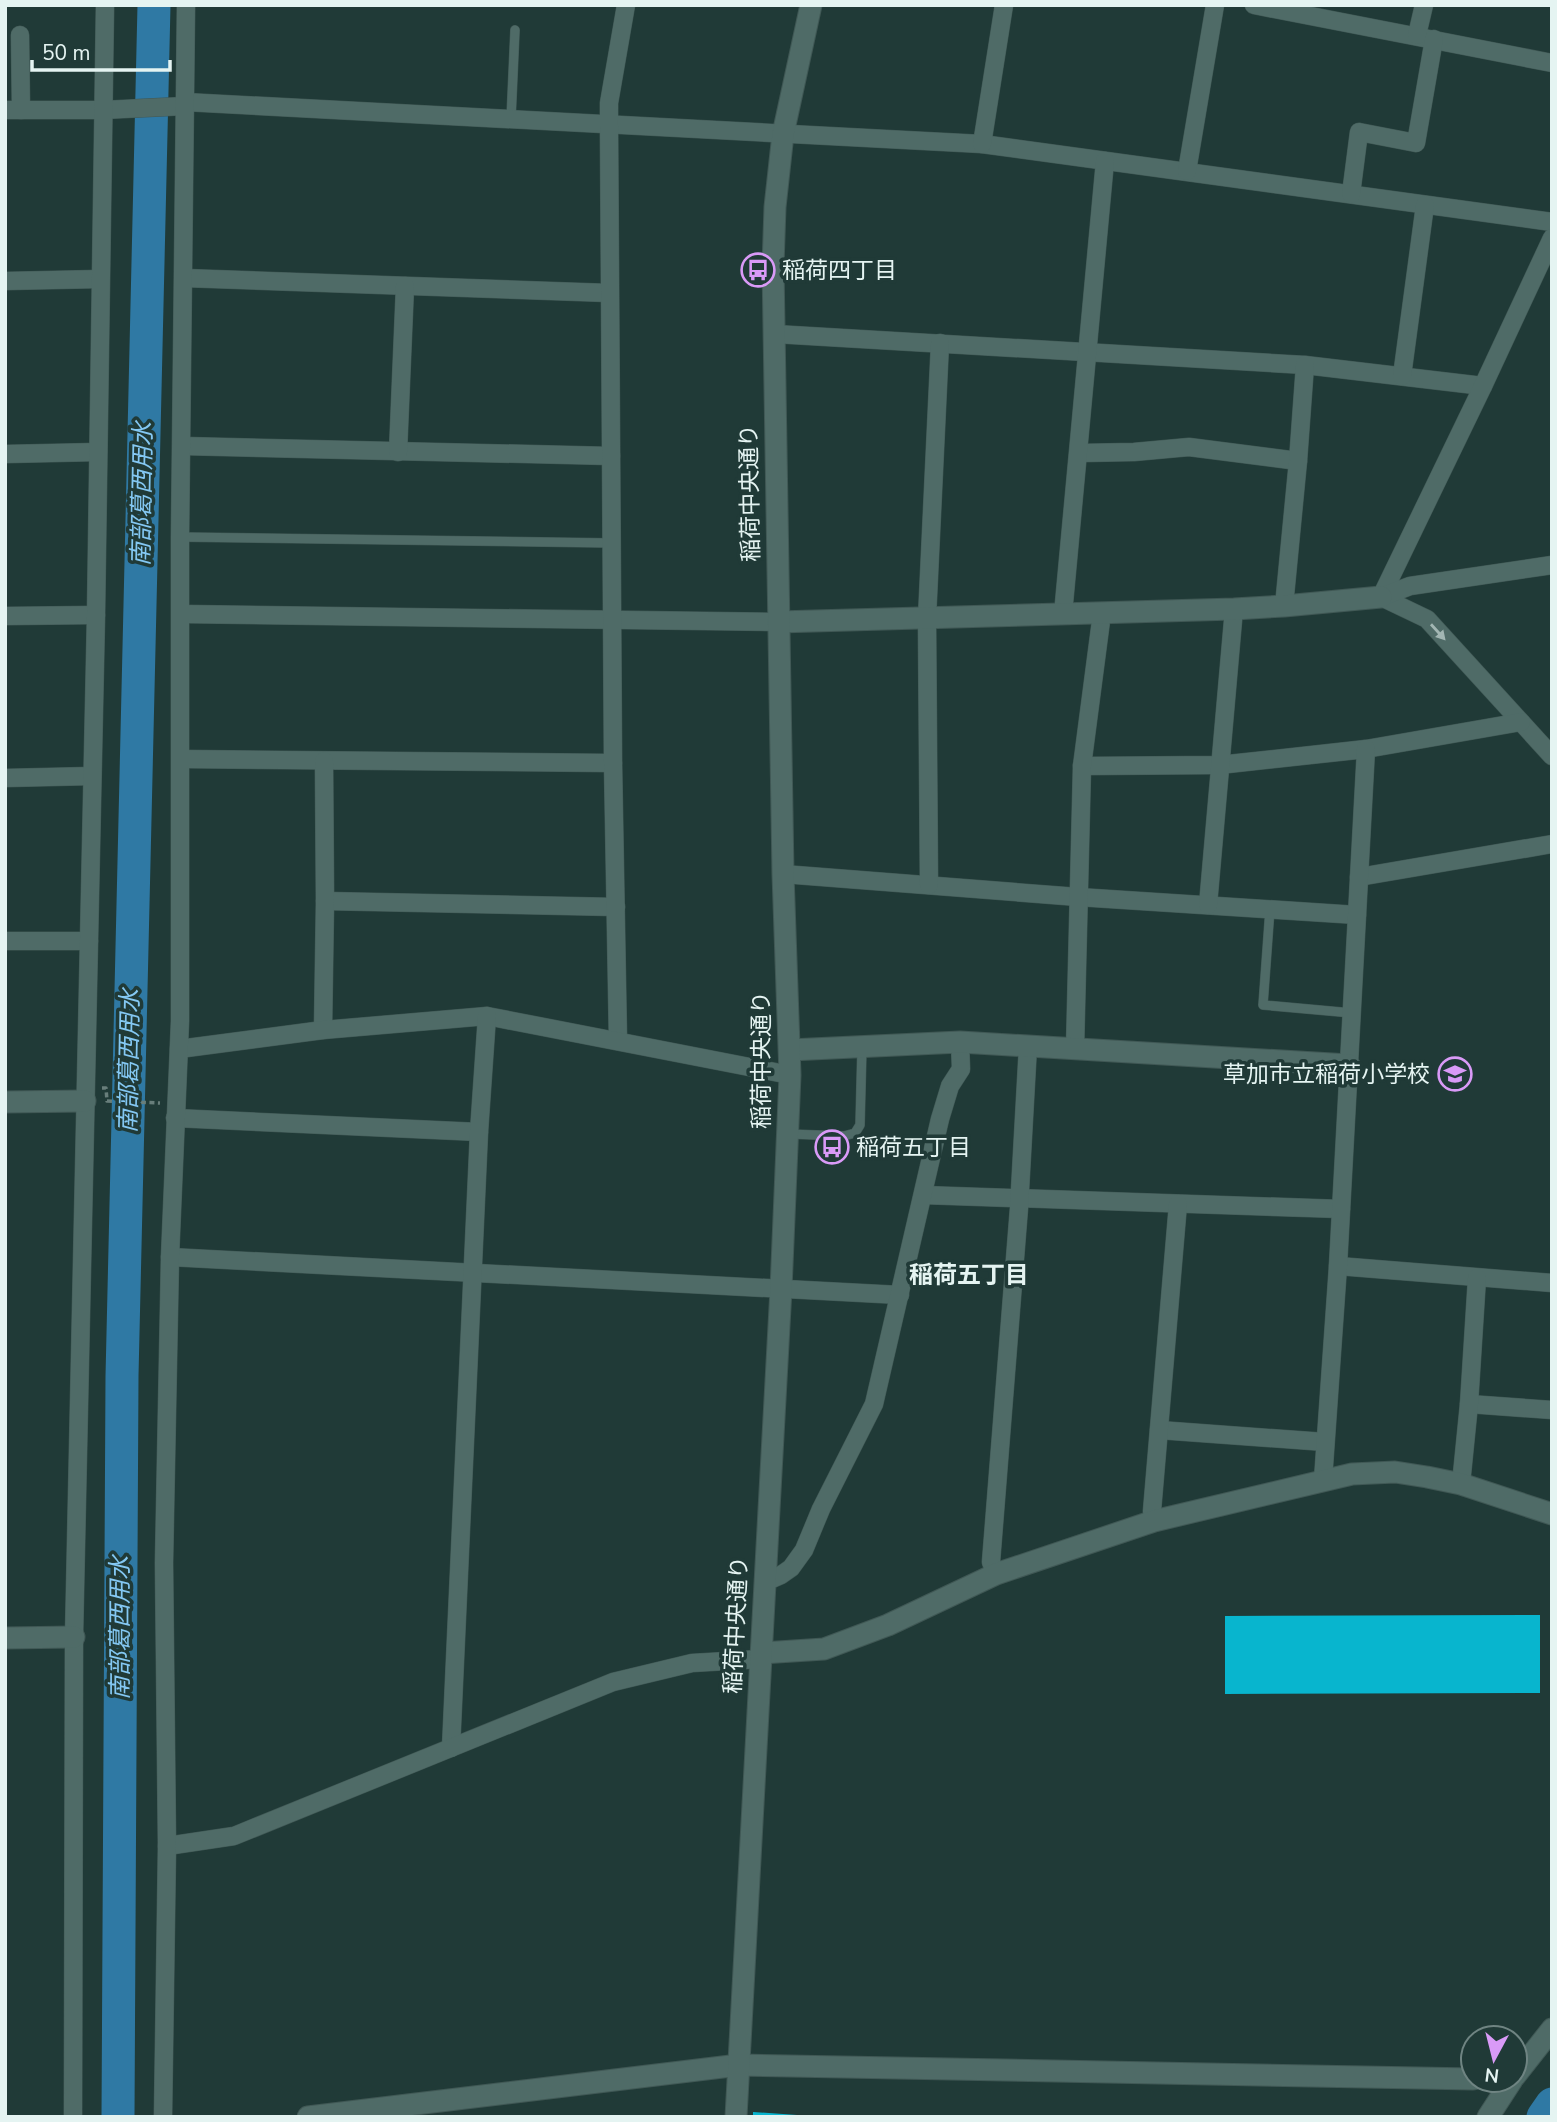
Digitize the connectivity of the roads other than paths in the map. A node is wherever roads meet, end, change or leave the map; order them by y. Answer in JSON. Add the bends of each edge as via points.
{"nodes":[{"id":1,"x":105,"y":5,"type":"edge"},
{"id":2,"x":186,"y":5,"type":"edge"},
{"id":3,"x":626,"y":5,"type":"edge"},
{"id":4,"x":811,"y":5,"type":"edge"},
{"id":5,"x":1004,"y":5,"type":"edge"},
{"id":6,"x":1215,"y":5,"type":"edge"},
{"id":7,"x":1254,"y":5,"type":"edge"},
{"id":8,"x":1424,"y":5,"type":"edge"},
{"id":9,"x":515,"y":30,"type":"dead end"},
{"id":10,"x":20,"y":35,"type":"dead end"},
{"id":11,"x":1426,"y":37,"type":"junction"},
{"id":12,"x":1552,"y":63,"type":"edge"},
{"id":13,"x":185,"y":104,"type":"junction"},
{"id":14,"x":13,"y":110,"type":"edge"},
{"id":15,"x":103,"y":110,"type":"junction"},
{"id":16,"x":511,"y":119,"type":"junction"},
{"id":17,"x":609,"y":125,"type":"junction"},
{"id":18,"x":783,"y":134,"type":"junction"},
{"id":19,"x":982,"y":144,"type":"junction"},
{"id":20,"x":1105,"y":161,"type":"junction"},
{"id":21,"x":1187,"y":171,"type":"junction"},
{"id":22,"x":1351,"y":194,"type":"junction"},
{"id":23,"x":1425,"y":205,"type":"junction"},
{"id":24,"x":1552,"y":222,"type":"edge"},
{"id":25,"x":1552,"y":238,"type":"edge"},
{"id":26,"x":184,"y":278,"type":"junction"},
{"id":27,"x":100,"y":279,"type":"junction"},
{"id":28,"x":5,"y":281,"type":"edge"},
{"id":29,"x":405,"y":286,"type":"junction"},
{"id":30,"x":609,"y":293,"type":"junction"},
{"id":31,"x":775,"y":334,"type":"junction"},
{"id":32,"x":940,"y":343,"type":"junction"},
{"id":33,"x":1086,"y":352,"type":"junction"},
{"id":34,"x":1305,"y":365,"type":"junction"},
{"id":35,"x":1402,"y":376,"type":"junction"},
{"id":36,"x":1483,"y":386,"type":"junction"},
{"id":37,"x":183,"y":446,"type":"junction"},
{"id":38,"x":98,"y":452,"type":"junction"},
{"id":39,"x":398,"y":452,"type":"junction"},
{"id":40,"x":1080,"y":453,"type":"junction"},
{"id":41,"x":5,"y":454,"type":"edge"},
{"id":42,"x":611,"y":457,"type":"junction"},
{"id":43,"x":1298,"y":461,"type":"junction"},
{"id":44,"x":180,"y":537,"type":"junction"},
{"id":45,"x":612,"y":543,"type":"junction"},
{"id":46,"x":1552,"y":565,"type":"edge"},
{"id":47,"x":1381,"y":597,"type":"junction"},
{"id":48,"x":1284,"y":606,"type":"junction"},
{"id":49,"x":1234,"y":608,"type":"junction"},
{"id":50,"x":1102,"y":613,"type":"junction"},
{"id":51,"x":181,"y":614,"type":"junction"},
{"id":52,"x":1063,"y":614,"type":"junction"},
{"id":53,"x":96,"y":615,"type":"junction"},
{"id":54,"x":5,"y":616,"type":"edge"},
{"id":55,"x":927,"y":618,"type":"junction"},
{"id":56,"x":613,"y":620,"type":"junction"},
{"id":57,"x":778,"y":622,"type":"junction"},
{"id":58,"x":1521,"y":722,"type":"junction"},
{"id":59,"x":1366,"y":749,"type":"junction"},
{"id":60,"x":1552,"y":756,"type":"edge"},
{"id":61,"x":181,"y":759,"type":"junction"},
{"id":62,"x":324,"y":761,"type":"junction"},
{"id":63,"x":613,"y":763,"type":"junction"},
{"id":64,"x":1219,"y":765,"type":"junction"},
{"id":65,"x":1082,"y":766,"type":"junction"},
{"id":66,"x":92,"y":776,"type":"junction"},
{"id":67,"x":5,"y":778,"type":"edge"},
{"id":68,"x":1552,"y":844,"type":"edge"},
{"id":69,"x":783,"y":874,"type":"junction"},
{"id":70,"x":1359,"y":877,"type":"junction"},
{"id":71,"x":929,"y":885,"type":"junction"},
{"id":72,"x":1079,"y":897,"type":"junction"},
{"id":73,"x":325,"y":901,"type":"junction"},
{"id":74,"x":1208,"y":905,"type":"junction"},
{"id":75,"x":615,"y":906,"type":"junction"},
{"id":76,"x":1270,"y":909,"type":"junction"},
{"id":77,"x":1357,"y":915,"type":"junction"},
{"id":78,"x":5,"y":941,"type":"edge"},
{"id":79,"x":89,"y":941,"type":"junction"},
{"id":80,"x":1352,"y":1013,"type":"junction"},
{"id":81,"x":486,"y":1016,"type":"junction"},
{"id":82,"x":323,"y":1030,"type":"junction"},
{"id":83,"x":618,"y":1041,"type":"junction"},
{"id":84,"x":960,"y":1042,"type":"junction"},
{"id":85,"x":1028,"y":1046,"type":"junction"},
{"id":86,"x":862,"y":1047,"type":"junction"},
{"id":87,"x":179,"y":1049,"type":"junction"},
{"id":88,"x":1075,"y":1049,"type":"junction"},
{"id":89,"x":790,"y":1050,"type":"junction"},
{"id":90,"x":1349,"y":1065,"type":"junction"},
{"id":91,"x":790,"y":1075,"type":"junction"},
{"id":92,"x":85,"y":1101,"type":"junction"},
{"id":93,"x":5,"y":1102,"type":"edge"},
{"id":94,"x":175,"y":1118,"type":"junction"},
{"id":95,"x":479,"y":1132,"type":"junction"},
{"id":96,"x":787,"y":1134,"type":"junction"},
{"id":97,"x":923,"y":1195,"type":"junction"},
{"id":98,"x":1019,"y":1198,"type":"junction"},
{"id":99,"x":1178,"y":1204,"type":"junction"},
{"id":100,"x":1341,"y":1209,"type":"junction"},
{"id":101,"x":170,"y":1257,"type":"junction"},
{"id":102,"x":1338,"y":1266,"type":"junction"},
{"id":103,"x":473,"y":1273,"type":"junction"},
{"id":104,"x":1476,"y":1278,"type":"junction"},
{"id":105,"x":1552,"y":1283,"type":"edge"},
{"id":106,"x":780,"y":1289,"type":"junction"},
{"id":107,"x":900,"y":1295,"type":"junction"},
{"id":108,"x":1469,"y":1405,"type":"junction"},
{"id":109,"x":1552,"y":1410,"type":"edge"},
{"id":110,"x":1159,"y":1430,"type":"junction"},
{"id":111,"x":1325,"y":1442,"type":"junction"},
{"id":112,"x":1323,"y":1480,"type":"junction"},
{"id":113,"x":1461,"y":1484,"type":"junction"},
{"id":114,"x":1552,"y":1514,"type":"edge"},
{"id":115,"x":1154,"y":1521,"type":"junction"},
{"id":116,"x":996,"y":1574,"type":"junction"},
{"id":117,"x":765,"y":1582,"type":"junction"},
{"id":118,"x":74,"y":1637,"type":"junction"},
{"id":119,"x":5,"y":1638,"type":"edge"},
{"id":120,"x":761,"y":1656,"type":"junction"},
{"id":121,"x":451,"y":1748,"type":"junction"},
{"id":122,"x":167,"y":1846,"type":"junction"},
{"id":123,"x":1552,"y":2029,"type":"edge"},
{"id":124,"x":1529,"y":2059,"type":"edge"},
{"id":125,"x":738,"y":2065,"type":"junction"},
{"id":126,"x":1459,"y":2079,"type":"edge"},
{"id":127,"x":1503,"y":2094,"type":"edge"},
{"id":128,"x":73,"y":2117,"type":"edge"},
{"id":129,"x":163,"y":2117,"type":"edge"},
{"id":130,"x":308,"y":2117,"type":"edge"},
{"id":131,"x":736,"y":2117,"type":"edge"},
{"id":132,"x":1488,"y":2117,"type":"edge"}],
"edges":[{"from":1,"to":15,"type":"street"},
{"from":2,"to":13,"type":"street"},
{"from":3,"to":17,"type":"street"},
{"from":4,"to":18,"type":"street","name":"稲荷中央通り"},
{"from":5,"to":19,"type":"street"},
{"from":6,"to":21,"type":"street"},
{"from":7,"to":11,"type":"street"},
{"from":8,"to":11,"type":"street"},
{"from":9,"to":16,"type":"lane"},
{"from":10,"to":14,"type":"street"},
{"from":11,"to":12,"type":"street"},
{"from":11,"to":22,"type":"street","via":[[1416,143],[1359,132]]},
{"from":13,"to":15,"type":"street"},
{"from":13,"to":16,"type":"street"},
{"from":13,"to":26,"type":"street"},
{"from":14,"to":15,"type":"street"},
{"from":15,"to":27,"type":"street"},
{"from":16,"to":17,"type":"street"},
{"from":17,"to":18,"type":"street"},
{"from":17,"to":30,"type":"street"},
{"from":18,"to":19,"type":"street"},
{"from":18,"to":31,"type":"street","name":"稲荷中央通り","via":[[773,255]]},
{"from":19,"to":20,"type":"street"},
{"from":20,"to":21,"type":"street"},
{"from":20,"to":33,"type":"street"},
{"from":21,"to":22,"type":"street"},
{"from":22,"to":23,"type":"street"},
{"from":23,"to":24,"type":"street"},
{"from":23,"to":35,"type":"street"},
{"from":25,"to":36,"type":"street"},
{"from":26,"to":29,"type":"street"},
{"from":26,"to":37,"type":"street"},
{"from":27,"to":28,"type":"street"},
{"from":27,"to":38,"type":"street"},
{"from":29,"to":30,"type":"street"},
{"from":29,"to":39,"type":"street"},
{"from":30,"to":42,"type":"street"},
{"from":31,"to":32,"type":"street"},
{"from":31,"to":57,"type":"street","name":"稲荷中央通り"},
{"from":32,"to":33,"type":"street"},
{"from":32,"to":55,"type":"street"},
{"from":33,"to":34,"type":"street"},
{"from":33,"to":40,"type":"street"},
{"from":34,"to":35,"type":"street"},
{"from":34,"to":43,"type":"street"},
{"from":35,"to":36,"type":"street"},
{"from":36,"to":47,"type":"street"},
{"from":37,"to":39,"type":"street"},
{"from":37,"to":44,"type":"street"},
{"from":38,"to":41,"type":"street"},
{"from":38,"to":53,"type":"street"},
{"from":39,"to":42,"type":"street"},
{"from":40,"to":43,"type":"street","via":[[1189,447]]},
{"from":40,"to":52,"type":"street"},
{"from":42,"to":45,"type":"street"},
{"from":43,"to":48,"type":"street"},
{"from":44,"to":45,"type":"lane"},
{"from":44,"to":51,"type":"street"},
{"from":45,"to":56,"type":"street"},
{"from":46,"to":47,"type":"street","via":[[1410,586]]},
{"from":47,"to":48,"type":"street"},
{"from":47,"to":58,"type":"street","one_way":true,"via":[[1427,619]]},
{"from":48,"to":49,"type":"street"},
{"from":49,"to":50,"type":"street"},
{"from":49,"to":64,"type":"street"},
{"from":50,"to":52,"type":"street"},
{"from":50,"to":65,"type":"street"},
{"from":51,"to":56,"type":"street"},
{"from":51,"to":61,"type":"street"},
{"from":52,"to":55,"type":"street"},
{"from":53,"to":54,"type":"street"},
{"from":53,"to":66,"type":"street"},
{"from":55,"to":57,"type":"street"},
{"from":55,"to":71,"type":"street"},
{"from":56,"to":57,"type":"street"},
{"from":56,"to":63,"type":"street"},
{"from":57,"to":69,"type":"street","name":"稲荷中央通り"},
{"from":58,"to":59,"type":"street"},
{"from":58,"to":60,"type":"street"},
{"from":59,"to":64,"type":"street"},
{"from":59,"to":70,"type":"street"},
{"from":61,"to":62,"type":"street"},
{"from":61,"to":87,"type":"street"},
{"from":62,"to":63,"type":"street"},
{"from":62,"to":73,"type":"street"},
{"from":63,"to":75,"type":"street"},
{"from":64,"to":65,"type":"street"},
{"from":64,"to":74,"type":"street"},
{"from":65,"to":72,"type":"street"},
{"from":66,"to":67,"type":"street"},
{"from":66,"to":79,"type":"street"},
{"from":68,"to":70,"type":"street"},
{"from":69,"to":71,"type":"street"},
{"from":69,"to":89,"type":"street","name":"稲荷中央通り"},
{"from":70,"to":77,"type":"street"},
{"from":71,"to":72,"type":"street"},
{"from":72,"to":74,"type":"street"},
{"from":72,"to":88,"type":"street"},
{"from":73,"to":75,"type":"street"},
{"from":73,"to":82,"type":"street"},
{"from":74,"to":76,"type":"street"},
{"from":75,"to":83,"type":"street"},
{"from":76,"to":77,"type":"street"},
{"from":76,"to":80,"type":"lane","via":[[1262,1005]]},
{"from":77,"to":80,"type":"street"},
{"from":78,"to":79,"type":"street"},
{"from":79,"to":92,"type":"street"},
{"from":80,"to":90,"type":"street"},
{"from":81,"to":82,"type":"street"},
{"from":81,"to":83,"type":"street"},
{"from":81,"to":95,"type":"street"},
{"from":82,"to":87,"type":"street"},
{"from":83,"to":91,"type":"street"},
{"from":84,"to":85,"type":"street"},
{"from":84,"to":86,"type":"street"},
{"from":84,"to":97,"type":"street","via":[[961,1069],[946,1097]]},
{"from":85,"to":88,"type":"street"},
{"from":85,"to":98,"type":"street"},
{"from":86,"to":89,"type":"street"},
{"from":86,"to":96,"type":"lane","via":[[860,1125],[855,1133]]},
{"from":87,"to":94,"type":"street"},
{"from":88,"to":90,"type":"street"},
{"from":89,"to":91,"type":"street","name":"稲荷中央通り"},
{"from":90,"to":100,"type":"street"},
{"from":91,"to":96,"type":"street","name":"稲荷中央通り"},
{"from":92,"to":93,"type":"street"},
{"from":92,"to":118,"type":"street"},
{"from":94,"to":95,"type":"street"},
{"from":94,"to":101,"type":"street"},
{"from":95,"to":103,"type":"street"},
{"from":96,"to":106,"type":"street","name":"稲荷中央通り"},
{"from":97,"to":98,"type":"street"},
{"from":97,"to":107,"type":"street"},
{"from":98,"to":99,"type":"street"},
{"from":98,"to":116,"type":"street","via":[[991,1562]]},
{"from":99,"to":100,"type":"street"},
{"from":99,"to":110,"type":"street"},
{"from":100,"to":102,"type":"street"},
{"from":101,"to":103,"type":"street"},
{"from":101,"to":122,"type":"street","via":[[164,1563]]},
{"from":102,"to":104,"type":"street"},
{"from":102,"to":111,"type":"street"},
{"from":103,"to":106,"type":"street"},
{"from":103,"to":121,"type":"street"},
{"from":104,"to":105,"type":"street"},
{"from":104,"to":108,"type":"street"},
{"from":106,"to":107,"type":"street"},
{"from":106,"to":117,"type":"street","name":"稲荷中央通り"},
{"from":107,"to":117,"type":"street","via":[[874,1404],[804,1550],[791,1567]]},
{"from":108,"to":109,"type":"street"},
{"from":108,"to":113,"type":"street"},
{"from":110,"to":111,"type":"street"},
{"from":110,"to":115,"type":"street"},
{"from":111,"to":112,"type":"street"},
{"from":112,"to":113,"type":"street","via":[[1395,1472]]},
{"from":112,"to":115,"type":"street"},
{"from":113,"to":114,"type":"street"},
{"from":115,"to":116,"type":"street"},
{"from":116,"to":120,"type":"street","via":[[888,1625],[824,1649]]},
{"from":117,"to":120,"type":"street","name":"稲荷中央通り"},
{"from":118,"to":119,"type":"street"},
{"from":118,"to":128,"type":"street"},
{"from":120,"to":121,"type":"street","via":[[692,1663],[613,1682]]},
{"from":120,"to":125,"type":"street","name":"稲荷中央通り"},
{"from":121,"to":122,"type":"street","via":[[234,1836]]},
{"from":122,"to":129,"type":"street"},
{"from":123,"to":124,"type":"street"},
{"from":125,"to":126,"type":"street"},
{"from":125,"to":130,"type":"street"},
{"from":125,"to":131,"type":"street","name":"稲荷中央通り"},
{"from":127,"to":132,"type":"street"}]}
